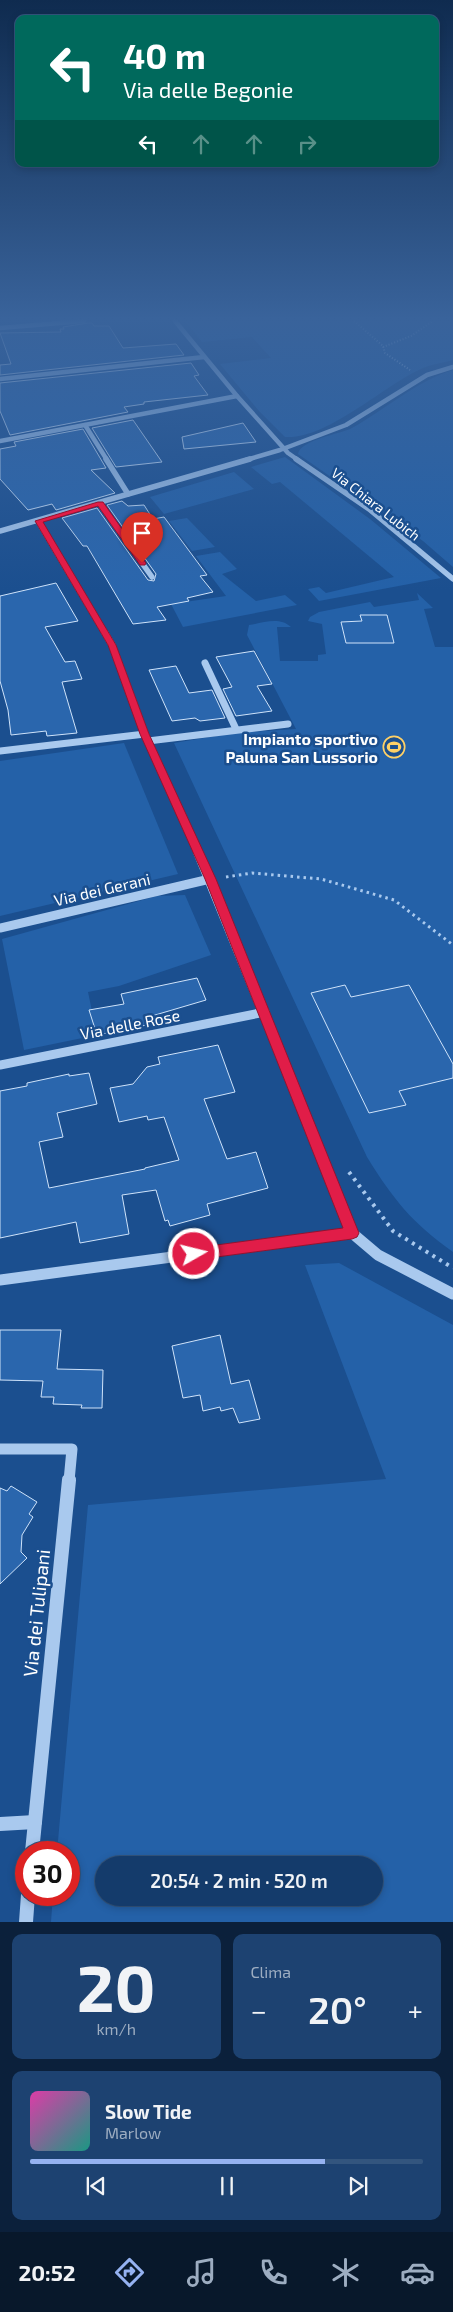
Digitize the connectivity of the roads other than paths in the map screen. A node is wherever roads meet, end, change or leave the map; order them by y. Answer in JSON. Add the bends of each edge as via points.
{"nodes":[{"id":1,"x":160,"y":411,"type":"edge"},
{"id":2,"x":250,"y":411,"type":"edge"},
{"id":3,"x":370,"y":411,"type":"edge"},
{"id":4,"x":85,"y":425,"type":"junction"},
{"id":5,"x":0,"y":442,"type":"edge"},
{"id":6,"x":284,"y":448,"type":"junction"},
{"id":7,"x":128,"y":494,"type":"junction"},
{"id":8,"x":100,"y":504,"type":"junction"},
{"id":9,"x":38,"y":521,"type":"junction"},
{"id":10,"x":0,"y":532,"type":"edge"},
{"id":11,"x":152,"y":577,"type":"dead end"},
{"id":12,"x":453,"y":579,"type":"edge"},
{"id":13,"x":205,"y":663,"type":"dead end"},
{"id":14,"x":288,"y":724,"type":"dead end"},
{"id":15,"x":236,"y":729,"type":"junction"},
{"id":16,"x":146,"y":737,"type":"junction"},
{"id":17,"x":0,"y":751,"type":"edge"},
{"id":18,"x":210,"y":879,"type":"junction"},
{"id":19,"x":0,"y":928,"type":"edge"},
{"id":20,"x":265,"y":1012,"type":"junction"},
{"id":21,"x":0,"y":1065,"type":"edge"},
{"id":22,"x":352,"y":1233,"type":"junction"},
{"id":23,"x":0,"y":1280,"type":"edge"},
{"id":24,"x":453,"y":1294,"type":"edge"},
{"id":25,"x":0,"y":1449,"type":"edge"},
{"id":26,"x":35,"y":1822,"type":"junction"},
{"id":27,"x":0,"y":1824,"type":"edge"},
{"id":28,"x":33,"y":1841,"type":"edge"},
{"id":29,"x":27,"y":1906,"type":"edge"},
{"id":30,"x":26,"y":1922,"type":"edge"}],
"edges":[{"from":1,"to":4,"type":"street"},
{"from":2,"to":6,"type":"street","name":"Via Chiara Lubich"},
{"from":3,"to":6,"type":"street","via":[[346,425]]},
{"from":4,"to":5,"type":"street"},
{"from":4,"to":7,"type":"street"},
{"from":6,"to":7,"type":"street"},
{"from":6,"to":12,"type":"street","name":"Via Chiara Lubich","via":[[370,509]]},
{"from":7,"to":8,"type":"street"},
{"from":8,"to":9,"type":"street"},
{"from":8,"to":11,"type":"street"},
{"from":9,"to":10,"type":"street"},
{"from":9,"to":16,"type":"street","via":[[112,645]]},
{"from":13,"to":15,"type":"street"},
{"from":14,"to":15,"type":"street"},
{"from":15,"to":16,"type":"street"},
{"from":16,"to":17,"type":"street"},
{"from":16,"to":18,"type":"street"},
{"from":18,"to":19,"type":"street","name":"Via dei Gerani"},
{"from":18,"to":20,"type":"street"},
{"from":20,"to":21,"type":"street","name":"Via delle Rose"},
{"from":20,"to":22,"type":"street"},
{"from":22,"to":23,"type":"street"},
{"from":22,"to":24,"type":"street","via":[[378,1255]]},
{"from":25,"to":26,"type":"street","name":"Via dei Tulipani","via":[[72,1449]]},
{"from":26,"to":27,"type":"street"},
{"from":26,"to":28,"type":"street","name":"Via dei Tulipani"},
{"from":29,"to":30,"type":"street"}]}
